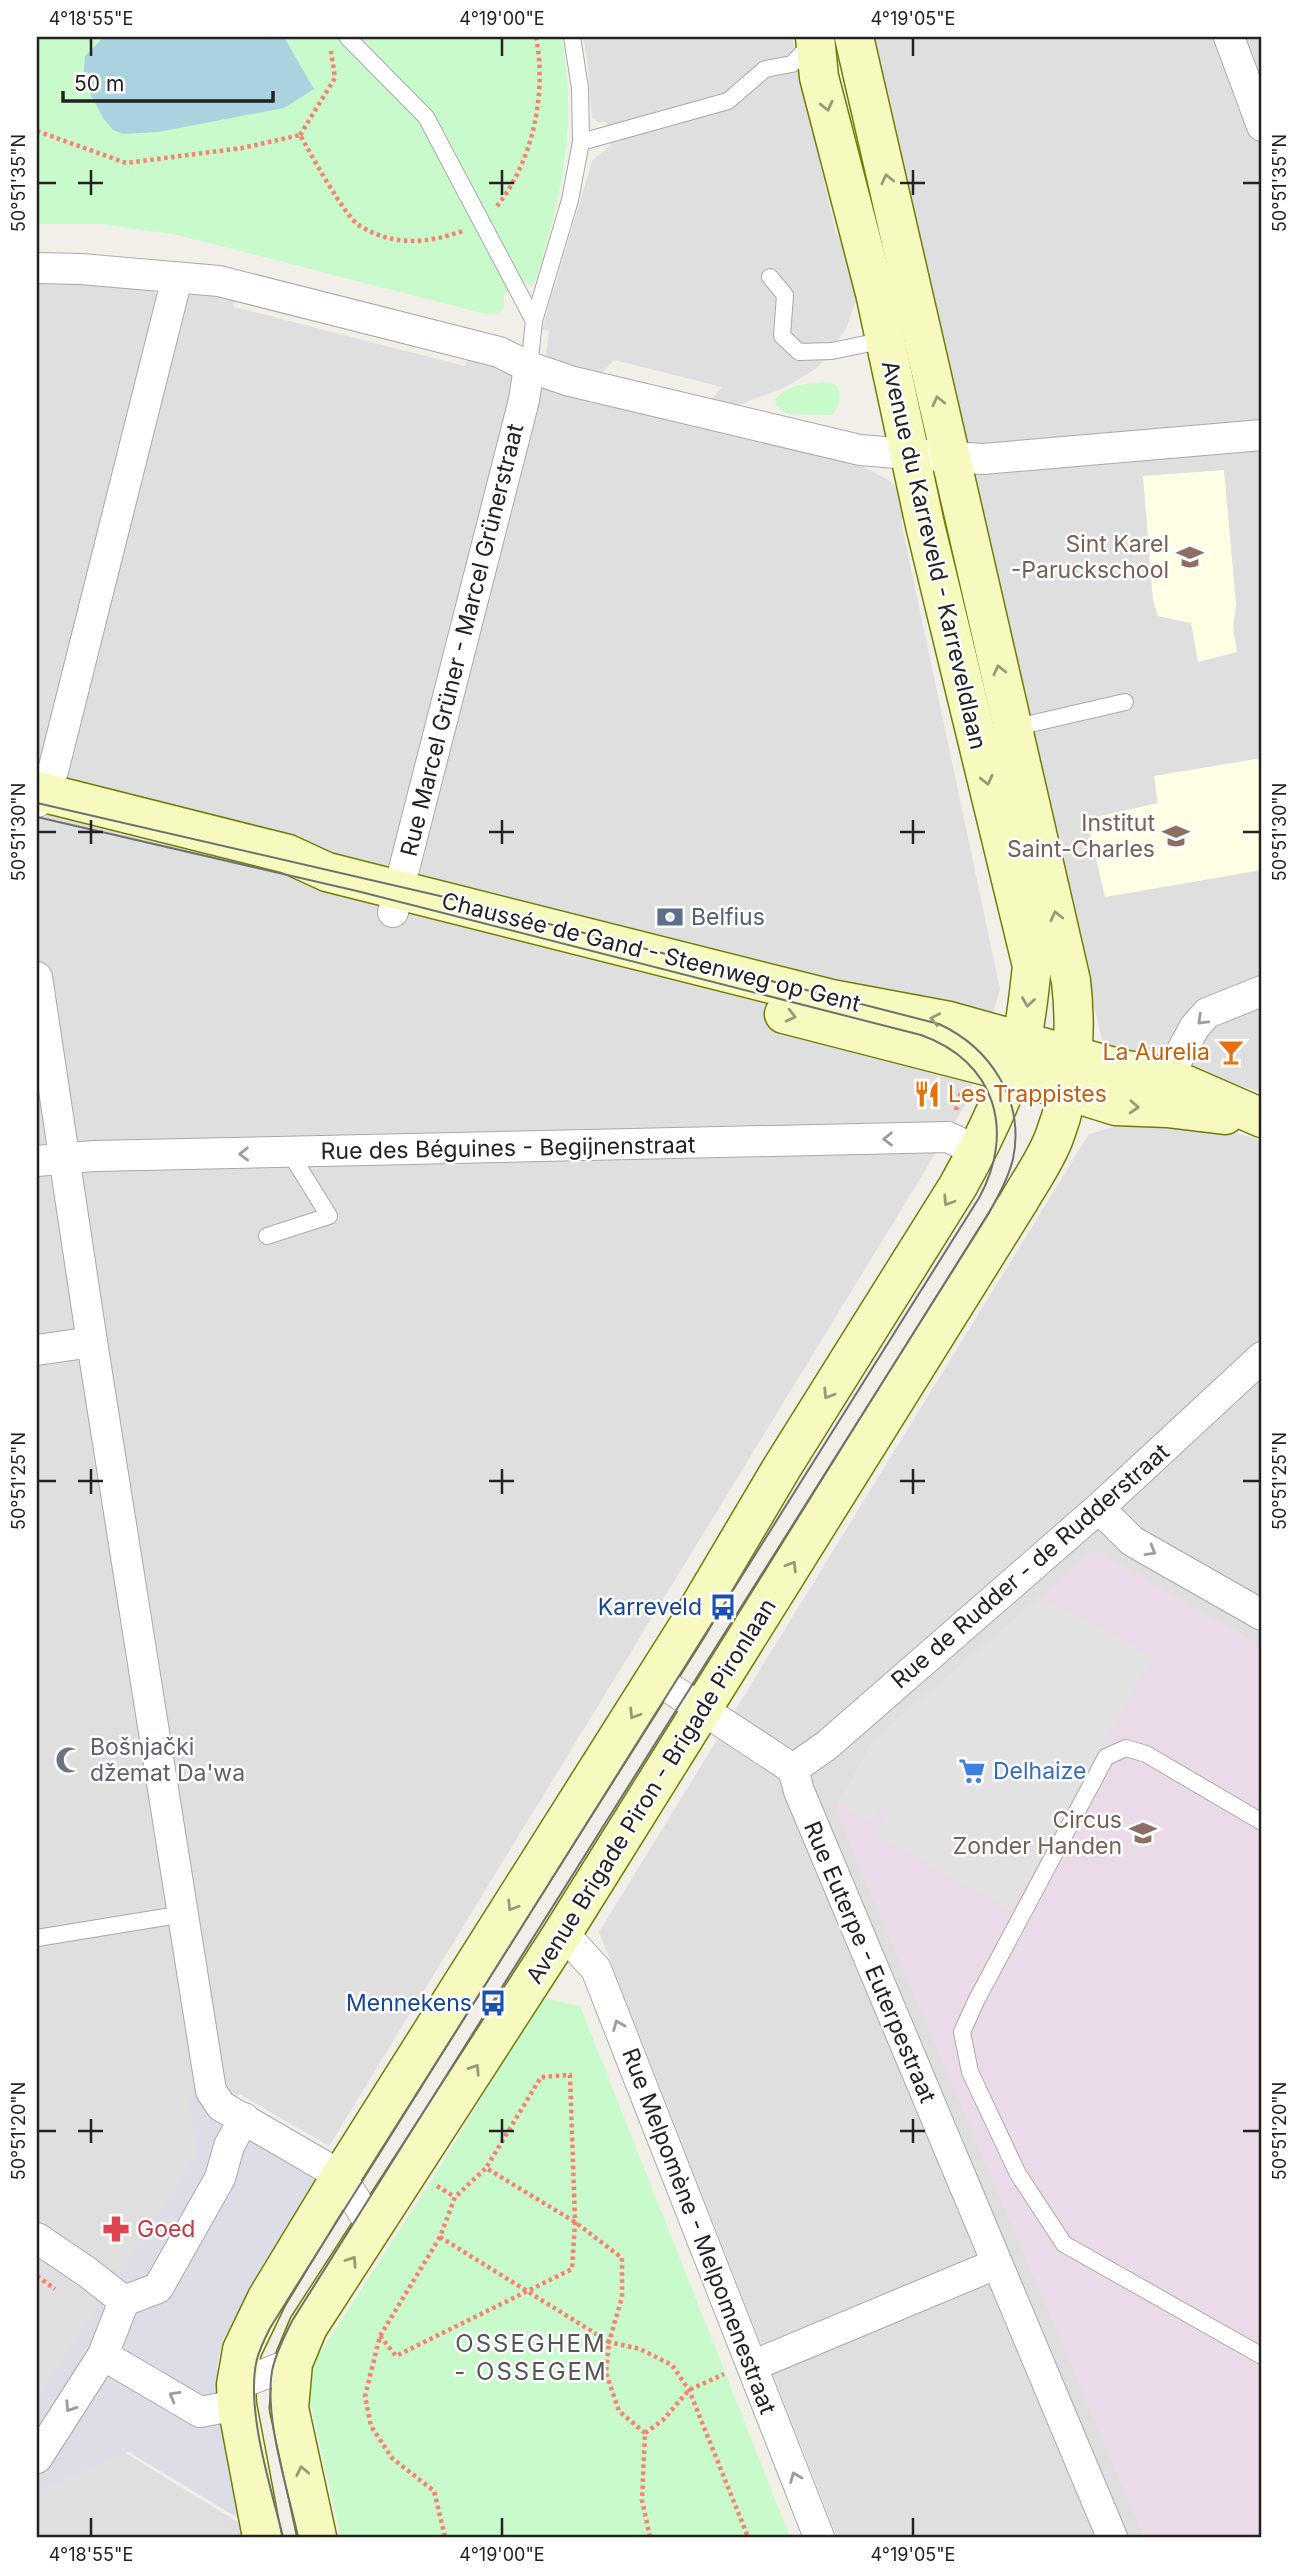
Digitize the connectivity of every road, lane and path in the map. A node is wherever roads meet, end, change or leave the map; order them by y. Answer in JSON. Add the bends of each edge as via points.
{"nodes":[{"id":1,"x":347,"y":37,"type":"edge"},
{"id":2,"x":536,"y":37,"type":"edge"},
{"id":3,"x":572,"y":37,"type":"edge"},
{"id":4,"x":854,"y":37,"type":"edge"},
{"id":5,"x":1229,"y":37,"type":"edge"},
{"id":6,"x":818,"y":38,"type":"edge"},
{"id":7,"x":331,"y":51,"type":"dead end"},
{"id":8,"x":1262,"y":126,"type":"edge"},
{"id":9,"x":37,"y":131,"type":"edge"},
{"id":10,"x":300,"y":135,"type":"junction"},
{"id":11,"x":581,"y":142,"type":"junction"},
{"id":12,"x":483,"y":224,"type":"junction"},
{"id":13,"x":37,"y":268,"type":"edge"},
{"id":14,"x":770,"y":277,"type":"dead end"},
{"id":15,"x":177,"y":278,"type":"junction"},
{"id":16,"x":534,"y":321,"type":"junction"},
{"id":17,"x":885,"y":340,"type":"junction"},
{"id":18,"x":529,"y":367,"type":"junction"},
{"id":19,"x":1262,"y":435,"type":"edge"},
{"id":20,"x":909,"y":454,"type":"junction"},
{"id":21,"x":951,"y":456,"type":"junction"},
{"id":22,"x":1125,"y":702,"type":"dead end"},
{"id":23,"x":1013,"y":728,"type":"junction"},
{"id":24,"x":38,"y":800,"type":"edge"},
{"id":25,"x":396,"y":901,"type":"junction"},
{"id":26,"x":37,"y":977,"type":"edge"},
{"id":27,"x":1262,"y":991,"type":"edge"},
{"id":28,"x":1015,"y":1057,"type":"junction"},
{"id":29,"x":1070,"y":1073,"type":"junction"},
{"id":30,"x":1168,"y":1077,"type":"junction"},
{"id":31,"x":1262,"y":1119,"type":"edge"},
{"id":32,"x":977,"y":1151,"type":"junction"},
{"id":33,"x":290,"y":1153,"type":"junction"},
{"id":34,"x":51,"y":1160,"type":"edge"},
{"id":35,"x":267,"y":1236,"type":"dead end"},
{"id":36,"x":92,"y":1342,"type":"junction"},
{"id":37,"x":37,"y":1350,"type":"edge"},
{"id":38,"x":1262,"y":1357,"type":"edge"},
{"id":39,"x":1099,"y":1508,"type":"junction"},
{"id":40,"x":1262,"y":1615,"type":"edge"},
{"id":41,"x":656,"y":1679,"type":"junction"},
{"id":42,"x":703,"y":1709,"type":"junction"},
{"id":43,"x":793,"y":1769,"type":"junction"},
{"id":44,"x":1262,"y":1822,"type":"edge"},
{"id":45,"x":184,"y":1914,"type":"junction"},
{"id":46,"x":560,"y":1937,"type":"junction"},
{"id":47,"x":37,"y":1938,"type":"edge"},
{"id":48,"x":244,"y":2118,"type":"junction"},
{"id":49,"x":486,"y":2168,"type":"junction"},
{"id":50,"x":341,"y":2176,"type":"junction"},
{"id":51,"x":430,"y":2182,"type":"dead end"},
{"id":52,"x":455,"y":2197,"type":"junction"},
{"id":53,"x":575,"y":2222,"type":"junction"},
{"id":54,"x":373,"y":2229,"type":"junction"},
{"id":55,"x":440,"y":2237,"type":"junction"},
{"id":56,"x":37,"y":2238,"type":"edge"},
{"id":57,"x":996,"y":2264,"type":"junction"},
{"id":58,"x":528,"y":2290,"type":"junction"},
{"id":59,"x":124,"y":2301,"type":"junction"},
{"id":60,"x":380,"y":2336,"type":"junction"},
{"id":61,"x":610,"y":2342,"type":"junction"},
{"id":62,"x":103,"y":2355,"type":"junction"},
{"id":63,"x":1262,"y":2356,"type":"edge"},
{"id":64,"x":293,"y":2362,"type":"junction"},
{"id":65,"x":741,"y":2369,"type":"junction"},
{"id":66,"x":689,"y":2390,"type":"junction"},
{"id":67,"x":237,"y":2395,"type":"junction"},
{"id":68,"x":645,"y":2433,"type":"junction"},
{"id":69,"x":37,"y":2458,"type":"edge"},
{"id":70,"x":262,"y":2537,"type":"edge"},
{"id":71,"x":317,"y":2537,"type":"edge"},
{"id":72,"x":445,"y":2537,"type":"edge"},
{"id":73,"x":650,"y":2537,"type":"edge"},
{"id":74,"x":748,"y":2537,"type":"edge"},
{"id":75,"x":819,"y":2537,"type":"edge"},
{"id":76,"x":1112,"y":2537,"type":"edge"}],
"edges":[{"from":1,"to":12,"type":"lane","via":[[426,117]]},
{"from":2,"to":12,"type":"path","via":[[538,95],[532,141],[512,187]]},
{"from":3,"to":11,"type":"lane","via":[[580,88]]},
{"from":21,"to":4,"type":"street","name":"Avenue du Karreveld - Karreveldlaan","one_way":true},
{"from":5,"to":8,"type":"street"},
{"from":6,"to":11,"type":"lane","via":[[792,64],[765,69],[728,101]]},
{"from":6,"to":17,"type":"street","name":"Avenue du Karreveld - Karreveldlaan","one_way":true,"via":[[819,76]]},
{"from":7,"to":10,"type":"path","via":[[335,78]]},
{"from":9,"to":10,"type":"path","via":[[126,163],[242,148]]},
{"from":10,"to":12,"type":"path","via":[[358,225],[400,242],[434,241]]},
{"from":11,"to":16,"type":"lane"},
{"from":12,"to":16,"type":"lane"},
{"from":13,"to":15,"type":"street"},
{"from":14,"to":17,"type":"lane","via":[[785,295],[782,336],[799,352]]},
{"from":15,"to":18,"type":"street","via":[[233,284],[499,352]]},
{"from":15,"to":24,"type":"street","via":[[53,771]]},
{"from":16,"to":18,"type":"lane"},
{"from":17,"to":20,"type":"street","name":"Avenue du Karreveld - Karreveldlaan"},
{"from":18,"to":20,"type":"street","via":[[570,381],[860,450]]},
{"from":18,"to":25,"type":"street","name":"Rue Marcel Grüner - Marcel Grünerstraat"},
{"from":19,"to":21,"type":"street","via":[[983,459]]},
{"from":20,"to":21,"type":"street"},
{"from":20,"to":28,"type":"street","name":"Avenue du Karreveld - Karreveldlaan","one_way":true,"via":[[1031,966],[1028,1005]]},
{"from":23,"to":21,"type":"street","name":"Avenue du Karreveld - Karreveldlaan","one_way":true},
{"from":22,"to":23,"type":"lane"},
{"from":29,"to":23,"type":"street","name":"Avenue du Karreveld - Karreveldlaan","one_way":true,"via":[[1071,981]]},
{"from":24,"to":25,"type":"street","name":"Chaussée de Gand - Steenweg op Gent","via":[[288,854]]},
{"from":25,"to":28,"type":"street","name":"Chaussée de Gand - Steenweg op Gent","via":[[831,999],[949,1021]]},
{"from":26,"to":34,"type":"street"},
{"from":27,"to":30,"type":"street","one_way":true,"via":[[1207,1013]]},
{"from":28,"to":29,"type":"street","name":"Chaussée de Gand - Steenweg op Gent"},
{"from":28,"to":32,"type":"street"},
{"from":29,"to":30,"type":"street","name":"Chaussée de Gand - Steenweg op Gent","via":[[1121,1069]]},
{"from":29,"to":31,"type":"street","name":"Chaussée de Gand - Steenweg op Gent","one_way":true,"via":[[1116,1106]]},
{"from":42,"to":29,"type":"street","name":"Avenue Brigade Piron - Brigade Pironlaan","one_way":true,"via":[[1019,1201],[1055,1138]]},
{"from":30,"to":31,"type":"street","name":"Chaussée de Gand - Steenweg op Gent"},
{"from":32,"to":33,"type":"street","name":"Rue des Béguines - Begijnenstraat","one_way":true,"via":[[948,1138]]},
{"from":32,"to":41,"type":"street","one_way":true},
{"from":33,"to":34,"type":"street","name":"Rue des Béguines - Begijnenstraat","one_way":true},
{"from":33,"to":35,"type":"lane","via":[[329,1216]]},
{"from":34,"to":36,"type":"street"},
{"from":36,"to":37,"type":"street"},
{"from":36,"to":45,"type":"street"},
{"from":38,"to":39,"type":"street","name":"Rue de Rudder - de Rudderstraat"},
{"from":39,"to":40,"type":"street","one_way":true,"via":[[1132,1541]]},
{"from":39,"to":43,"type":"street","name":"Rue de Rudder - de Rudderstraat","via":[[826,1746]]},
{"from":41,"to":42,"type":"street"},
{"from":41,"to":50,"type":"street","one_way":true},
{"from":42,"to":43,"type":"street"},
{"from":42,"to":46,"type":"street","name":"Avenue Brigade Piron - Brigade Pironlaan"},
{"from":43,"to":57,"type":"street","name":"Rue Euterpe - Euterpestraat"},
{"from":44,"to":63,"type":"lane","via":[[1146,1754],[1126,1748],[1106,1758],[962,2032],[970,2072],[1018,2174],[1064,2244]]},
{"from":45,"to":47,"type":"lane"},
{"from":45,"to":48,"type":"street","via":[[211,2091],[221,2106]]},
{"from":54,"to":46,"type":"street","name":"Avenue Brigade Piron - Brigade Pironlaan","one_way":true},
{"from":65,"to":46,"type":"street","name":"Rue Melpomène - Melpomenestraat","one_way":true,"via":[[596,1969]]},
{"from":48,"to":50,"type":"street"},
{"from":48,"to":59,"type":"street","via":[[229,2146],[220,2178],[158,2288]]},
{"from":49,"to":52,"type":"path"},
{"from":49,"to":53,"type":"path"},
{"from":49,"to":53,"type":"path","via":[[541,2077],[570,2075]]},
{"from":50,"to":54,"type":"street"},
{"from":50,"to":67,"type":"street","via":[[267,2298],[242,2350]]},
{"from":51,"to":52,"type":"path"},
{"from":52,"to":55,"type":"path"},
{"from":53,"to":58,"type":"path","via":[[572,2269]]},
{"from":53,"to":61,"type":"path","via":[[622,2258],[622,2297]]},
{"from":64,"to":54,"type":"street","name":"Avenue Brigade Piron - Brigade Pironlaan","one_way":true,"via":[[308,2328]]},
{"from":55,"to":58,"type":"path"},
{"from":55,"to":60,"type":"path"},
{"from":56,"to":59,"type":"street"},
{"from":57,"to":65,"type":"street"},
{"from":57,"to":76,"type":"street","name":"Rue Euterpe - Euterpestraat"},
{"from":58,"to":60,"type":"path","via":[[396,2356]]},
{"from":58,"to":61,"type":"path"},
{"from":59,"to":62,"type":"street"},
{"from":60,"to":72,"type":"path","via":[[365,2396],[371,2426],[392,2458],[434,2491]]},
{"from":61,"to":66,"type":"path","via":[[640,2349],[672,2365]]},
{"from":61,"to":68,"type":"path","via":[[606,2373],[619,2411]]},
{"from":67,"to":62,"type":"street","one_way":true,"via":[[200,2412]]},
{"from":62,"to":69,"type":"street","one_way":true},
{"from":64,"to":67,"type":"street"},
{"from":71,"to":64,"type":"street","name":"Avenue Brigade Piron - Brigade Pironlaan","one_way":true,"via":[[289,2408]]},
{"from":65,"to":66,"type":"path"},
{"from":75,"to":65,"type":"street","name":"Rue Melpomène - Melpomenestraat","one_way":true},
{"from":66,"to":68,"type":"path"},
{"from":66,"to":74,"type":"path"},
{"from":67,"to":70,"type":"street"},
{"from":68,"to":73,"type":"path","via":[[642,2500]]}]}
